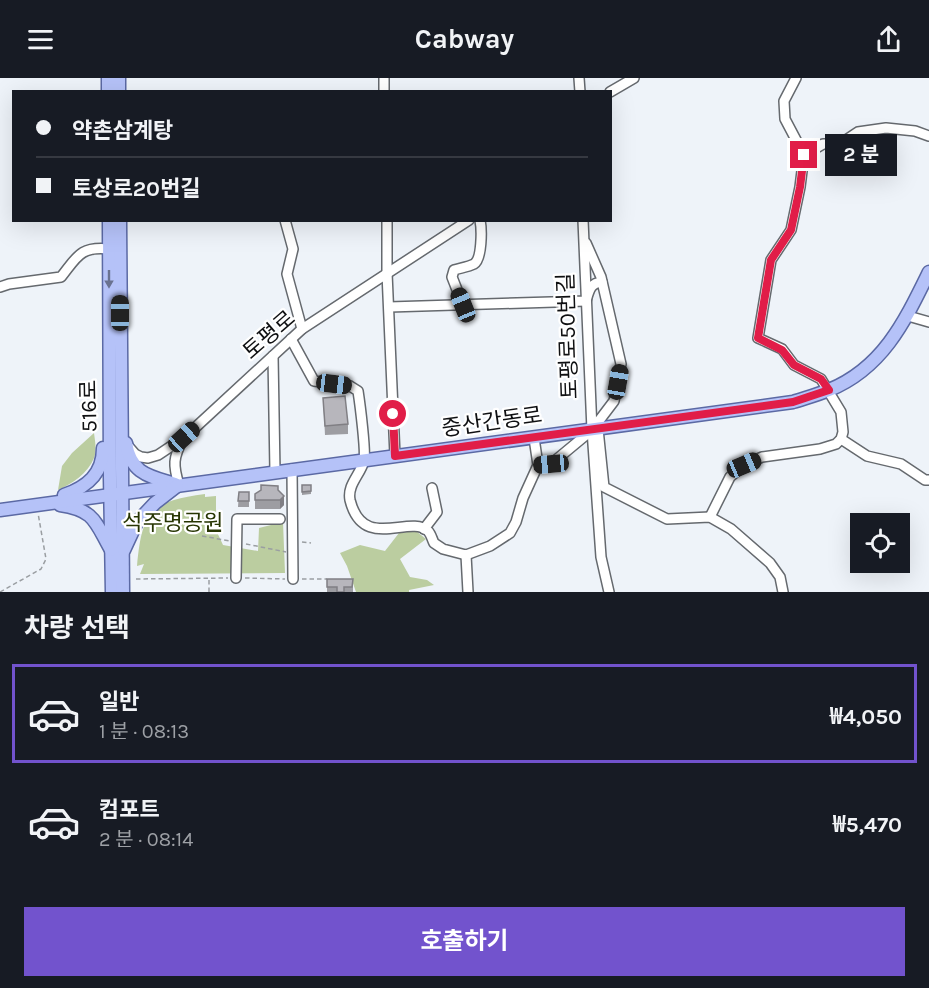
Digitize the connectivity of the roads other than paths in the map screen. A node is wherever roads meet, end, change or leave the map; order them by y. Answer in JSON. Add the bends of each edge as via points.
{"nodes":[{"id":1,"x":634,"y":78,"type":"edge"},
{"id":2,"x":796,"y":78,"type":"edge"},
{"id":3,"x":612,"y":91,"type":"edge"},
{"id":4,"x":929,"y":135,"type":"edge"},
{"id":5,"x":804,"y":155,"type":"junction"},
{"id":6,"x":109,"y":222,"type":"edge"},
{"id":7,"x":120,"y":222,"type":"edge"},
{"id":8,"x":286,"y":222,"type":"edge"},
{"id":9,"x":387,"y":222,"type":"edge"},
{"id":10,"x":467,"y":222,"type":"edge"},
{"id":11,"x":480,"y":222,"type":"edge"},
{"id":12,"x":583,"y":222,"type":"edge"},
{"id":13,"x":583,"y":238,"type":"junction"},
{"id":14,"x":109,"y":249,"type":"junction"},
{"id":15,"x":929,"y":272,"type":"edge"},
{"id":16,"x":387,"y":273,"type":"junction"},
{"id":17,"x":602,"y":282,"type":"junction"},
{"id":18,"x":0,"y":287,"type":"edge"},
{"id":19,"x":586,"y":301,"type":"junction"},
{"id":20,"x":463,"y":305,"type":"junction"},
{"id":21,"x":388,"y":307,"type":"junction"},
{"id":22,"x":908,"y":316,"type":"junction"},
{"id":23,"x":929,"y":322,"type":"edge"},
{"id":24,"x":302,"y":329,"type":"junction"},
{"id":25,"x":291,"y":339,"type":"junction"},
{"id":26,"x":273,"y":356,"type":"junction"},
{"id":27,"x":115,"y":382,"type":"junction"},
{"id":28,"x":829,"y":390,"type":"junction"},
{"id":29,"x":595,"y":430,"type":"junction"},
{"id":30,"x":184,"y":437,"type":"junction"},
{"id":31,"x":534,"y":438,"type":"junction"},
{"id":32,"x":841,"y":439,"type":"junction"},
{"id":33,"x":126,"y":445,"type":"junction"},
{"id":34,"x":395,"y":456,"type":"junction"},
{"id":35,"x":364,"y":460,"type":"junction"},
{"id":36,"x":538,"y":465,"type":"junction"},
{"id":37,"x":292,"y":470,"type":"junction"},
{"id":38,"x":275,"y":472,"type":"junction"},
{"id":39,"x":929,"y":480,"type":"edge"},
{"id":40,"x":179,"y":485,"type":"junction"},
{"id":41,"x":432,"y":488,"type":"dead end"},
{"id":42,"x":115,"y":494,"type":"junction"},
{"id":43,"x":41,"y":504,"type":"junction"},
{"id":44,"x":0,"y":510,"type":"edge"},
{"id":45,"x":710,"y":516,"type":"junction"},
{"id":46,"x":280,"y":519,"type":"dead end"},
{"id":47,"x":424,"y":529,"type":"junction"},
{"id":48,"x":117,"y":553,"type":"junction"},
{"id":49,"x":466,"y":555,"type":"junction"},
{"id":50,"x":236,"y":578,"type":"dead end"},
{"id":51,"x":292,"y":579,"type":"dead end"},
{"id":52,"x":112,"y":592,"type":"edge"},
{"id":53,"x":123,"y":592,"type":"edge"},
{"id":54,"x":468,"y":592,"type":"edge"},
{"id":55,"x":609,"y":592,"type":"edge"},
{"id":56,"x":783,"y":592,"type":"edge"}],
"edges":[{"from":1,"to":3,"type":"street"},
{"from":2,"to":5,"type":"street","via":[[784,101],[785,119]]},
{"from":4,"to":5,"type":"street","via":[[886,128],[858,132],[840,144],[824,144]]},
{"from":5,"to":28,"type":"street","via":[[791,230],[771,260],[758,338],[782,350],[794,365],[821,379]]},
{"from":6,"to":14,"type":"main road","name":"516로"},
{"from":7,"to":27,"type":"main road","name":"516로"},
{"from":8,"to":24,"type":"street","via":[[293,249],[287,274]]},
{"from":9,"to":16,"type":"street"},
{"from":10,"to":16,"type":"street","name":"토평로"},
{"from":11,"to":20,"type":"street","via":[[478,258],[475,263],[454,270],[452,277]]},
{"from":12,"to":13,"type":"street","name":"토평로50번길"},
{"from":13,"to":17,"type":"street"},
{"from":13,"to":19,"type":"street","name":"토평로50번길"},
{"from":14,"to":18,"type":"street","via":[[87,249],[76,256],[61,278]]},
{"from":14,"to":27,"type":"main road","name":"516로","one_way":true},
{"from":15,"to":22,"type":"main road","name":"중산간동로"},
{"from":16,"to":21,"type":"street"},
{"from":16,"to":24,"type":"street","name":"토평로"},
{"from":17,"to":19,"type":"street","via":[[590,287]]},
{"from":17,"to":29,"type":"street","via":[[621,364],[614,400]]},
{"from":19,"to":20,"type":"street"},
{"from":19,"to":29,"type":"street","name":"토평로50번길"},
{"from":20,"to":21,"type":"street"},
{"from":21,"to":34,"type":"street"},
{"from":22,"to":23,"type":"street"},
{"from":22,"to":28,"type":"main road","name":"중산간동로","via":[[884,352],[855,377]]},
{"from":24,"to":25,"type":"street","name":"토평로"},
{"from":25,"to":26,"type":"street","name":"토평로"},
{"from":25,"to":35,"type":"street","via":[[314,381],[350,386],[358,391]]},
{"from":26,"to":30,"type":"street","name":"토평로"},
{"from":26,"to":38,"type":"street"},
{"from":27,"to":33,"type":"main road","via":[[126,405]]},
{"from":27,"to":42,"type":"main road","name":"516로"},
{"from":27,"to":43,"type":"main road","via":[[99,471],[78,490]]},
{"from":28,"to":29,"type":"main road","name":"중산간동로","via":[[793,402]]},
{"from":28,"to":32,"type":"street","via":[[841,412]]},
{"from":29,"to":31,"type":"main road","name":"중산간동로"},
{"from":29,"to":36,"type":"street","via":[[551,464]]},
{"from":29,"to":45,"type":"street","via":[[604,487],[667,519]]},
{"from":29,"to":55,"type":"street","name":"토평로50번길","via":[[601,557]]},
{"from":30,"to":33,"type":"street","name":"토평로","via":[[148,458],[135,454]]},
{"from":30,"to":40,"type":"street","via":[[174,468]]},
{"from":31,"to":34,"type":"main road","name":"중산간동로"},
{"from":31,"to":36,"type":"street"},
{"from":32,"to":39,"type":"street","via":[[867,456],[901,465]]},
{"from":32,"to":45,"type":"street","via":[[820,449],[762,458],[744,465],[729,477]]},
{"from":33,"to":40,"type":"main road","via":[[129,458],[143,472]]},
{"from":34,"to":35,"type":"main road","name":"중산간동로"},
{"from":35,"to":37,"type":"main road","name":"중산간동로"},
{"from":35,"to":47,"type":"street","via":[[349,497],[360,519],[378,529]]},
{"from":36,"to":49,"type":"street","via":[[510,533]]},
{"from":37,"to":38,"type":"main road","name":"중산간동로"},
{"from":37,"to":51,"type":"street"},
{"from":38,"to":40,"type":"main road","name":"중산간동로"},
{"from":40,"to":42,"type":"main road","name":"중산간동로"},
{"from":40,"to":48,"type":"main road","via":[[137,522]]},
{"from":41,"to":47,"type":"street","via":[[437,512]]},
{"from":42,"to":43,"type":"main road","name":"중산간동로"},
{"from":42,"to":48,"type":"main road","name":"516로"},
{"from":43,"to":44,"type":"main road","name":"중산간동로"},
{"from":43,"to":48,"type":"main road","via":[[78,507],[88,513]]},
{"from":45,"to":56,"type":"street","via":[[771,563]]},
{"from":46,"to":50,"type":"street","via":[[237,519]]},
{"from":47,"to":49,"type":"street","via":[[443,549]]},
{"from":48,"to":52,"type":"main road","name":"516로"},
{"from":48,"to":53,"type":"main road","name":"516로"},
{"from":49,"to":54,"type":"street"}]}
